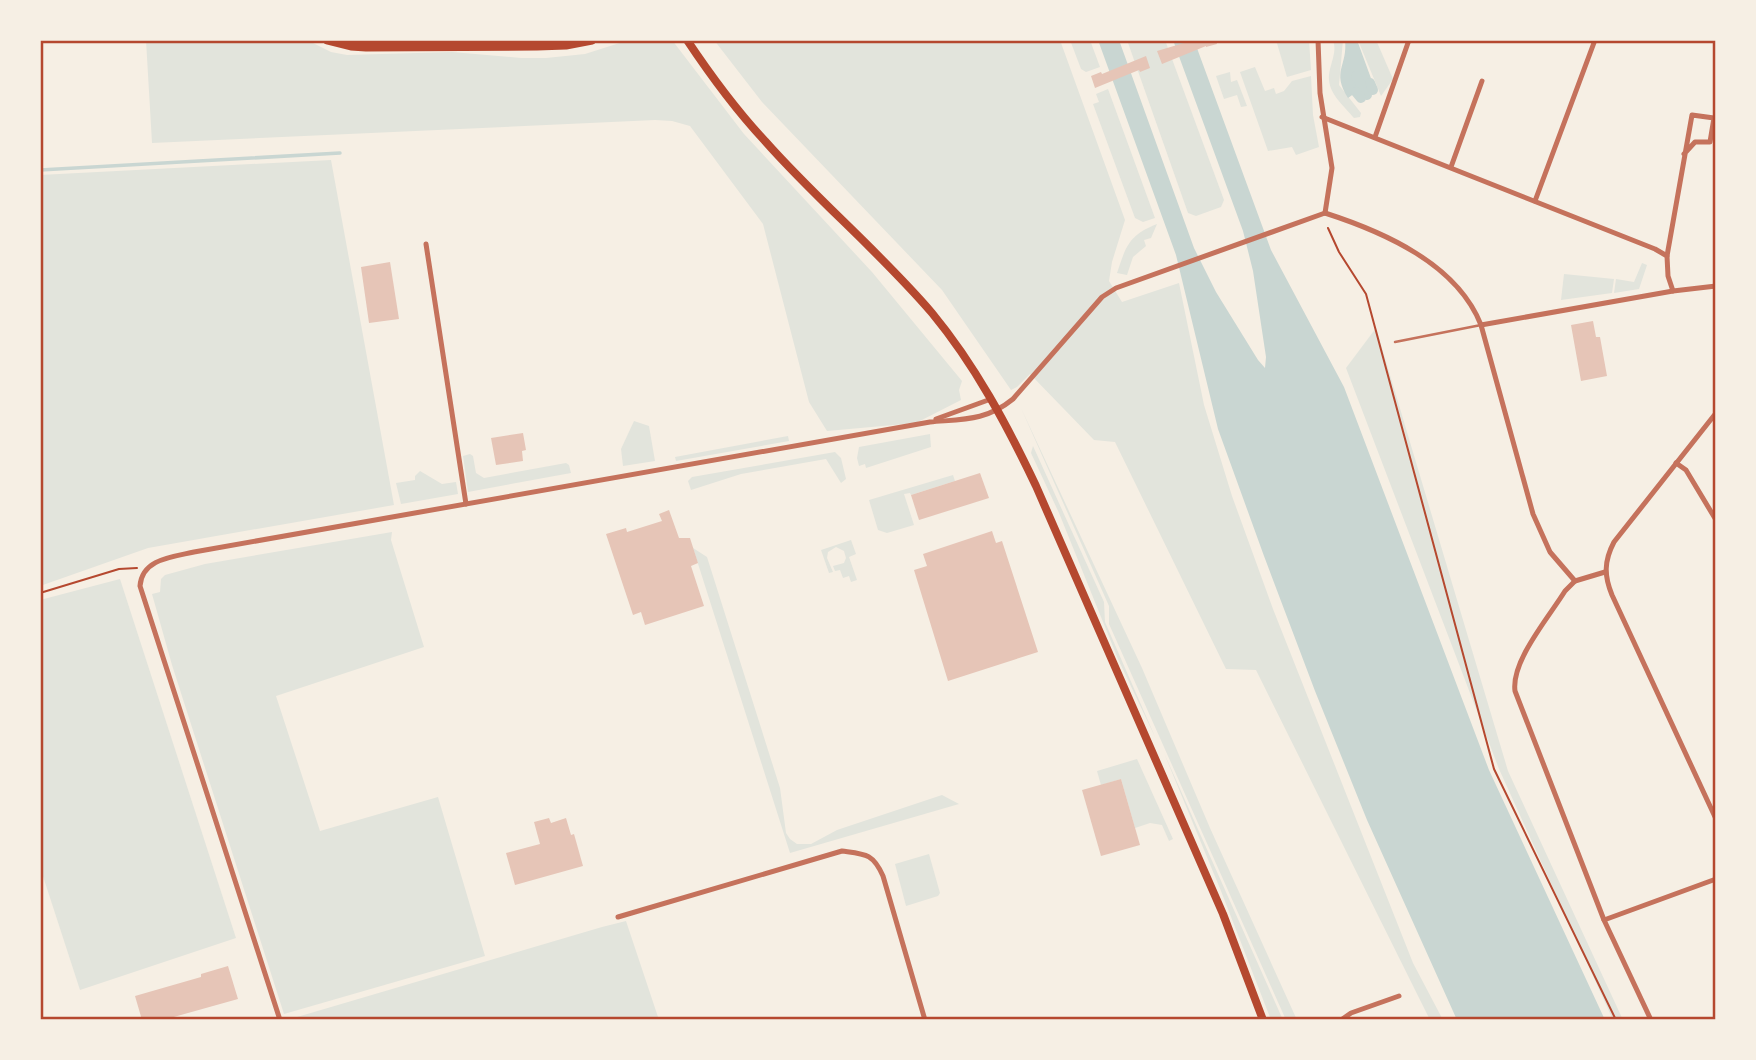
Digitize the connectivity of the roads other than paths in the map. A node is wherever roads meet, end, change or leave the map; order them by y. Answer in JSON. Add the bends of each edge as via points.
{"nodes":[{"id":1,"x":327,"y":40,"type":"edge"},
{"id":2,"x":592,"y":40,"type":"edge"},
{"id":3,"x":687,"y":40,"type":"edge"},
{"id":4,"x":1318,"y":40,"type":"edge"},
{"id":5,"x":1409,"y":40,"type":"edge"},
{"id":6,"x":1595,"y":40,"type":"edge"},
{"id":7,"x":1482,"y":80,"type":"dead end"},
{"id":8,"x":1322,"y":117,"type":"junction"},
{"id":9,"x":1375,"y":137,"type":"junction"},
{"id":10,"x":1684,"y":154,"type":"junction"},
{"id":11,"x":1451,"y":167,"type":"junction"},
{"id":12,"x":1535,"y":201,"type":"junction"},
{"id":13,"x":1325,"y":213,"type":"junction"},
{"id":14,"x":426,"y":244,"type":"dead end"},
{"id":15,"x":1667,"y":256,"type":"junction"},
{"id":16,"x":1716,"y":286,"type":"edge"},
{"id":17,"x":1673,"y":291,"type":"junction"},
{"id":18,"x":1481,"y":325,"type":"junction"},
{"id":19,"x":1395,"y":342,"type":"dead end"},
{"id":20,"x":991,"y":399,"type":"junction"},
{"id":21,"x":998,"y":411,"type":"junction"},
{"id":22,"x":1716,"y":413,"type":"edge"},
{"id":23,"x":930,"y":422,"type":"junction"},
{"id":24,"x":1676,"y":463,"type":"junction"},
{"id":25,"x":466,"y":504,"type":"junction"},
{"id":26,"x":1716,"y":520,"type":"edge"},
{"id":27,"x":1605,"y":572,"type":"junction"},
{"id":28,"x":1575,"y":581,"type":"junction"},
{"id":29,"x":1716,"y":819,"type":"edge"},
{"id":30,"x":1716,"y":879,"type":"edge"},
{"id":31,"x":618,"y":917,"type":"dead end"},
{"id":32,"x":1604,"y":920,"type":"junction"},
{"id":33,"x":1399,"y":996,"type":"dead end"},
{"id":34,"x":280,"y":1020,"type":"edge"},
{"id":35,"x":925,"y":1020,"type":"edge"},
{"id":36,"x":1263,"y":1020,"type":"edge"},
{"id":37,"x":1341,"y":1020,"type":"edge"},
{"id":38,"x":1651,"y":1020,"type":"edge"}],
"edges":[{"from":1,"to":2,"type":"highway","via":[[351,47],[537,46]]},
{"from":3,"to":20,"type":"main road","via":[[766,142],[931,312]]},
{"from":4,"to":8,"type":"street"},
{"from":5,"to":9,"type":"street"},
{"from":6,"to":12,"type":"street"},
{"from":7,"to":11,"type":"street"},
{"from":8,"to":9,"type":"street"},
{"from":8,"to":13,"type":"street","via":[[1332,168]]},
{"from":9,"to":11,"type":"street"},
{"from":10,"to":10,"type":"street","via":[[1692,115],[1714,118],[1710,142],[1695,142]]},
{"from":10,"to":15,"type":"street"},
{"from":11,"to":12,"type":"street"},
{"from":12,"to":15,"type":"street"},
{"from":13,"to":18,"type":"street","via":[[1423,257],[1469,299]]},
{"from":13,"to":21,"type":"street","via":[[1115,288]]},
{"from":14,"to":25,"type":"street"},
{"from":15,"to":17,"type":"street"},
{"from":16,"to":17,"type":"street"},
{"from":17,"to":18,"type":"street"},
{"from":18,"to":19,"type":"lane"},
{"from":18,"to":28,"type":"street","via":[[1533,514],[1550,552]]},
{"from":20,"to":21,"type":"main road"},
{"from":20,"to":23,"type":"street"},
{"from":21,"to":23,"type":"street"},
{"from":21,"to":36,"type":"main road","via":[[1036,486],[1192,842]]},
{"from":22,"to":24,"type":"street"},
{"from":23,"to":25,"type":"street"},
{"from":24,"to":26,"type":"street","via":[[1686,470]]},
{"from":24,"to":27,"type":"street","via":[[1614,542]]},
{"from":25,"to":34,"type":"street","via":[[194,552],[164,559],[142,572],[140,586]]},
{"from":27,"to":28,"type":"street"},
{"from":27,"to":29,"type":"street"},
{"from":28,"to":32,"type":"street","via":[[1518,664],[1513,682]]},
{"from":30,"to":32,"type":"street"},
{"from":31,"to":35,"type":"street","via":[[842,851],[868,855],[883,876]]},
{"from":32,"to":38,"type":"street"},
{"from":33,"to":37,"type":"street"}]}
